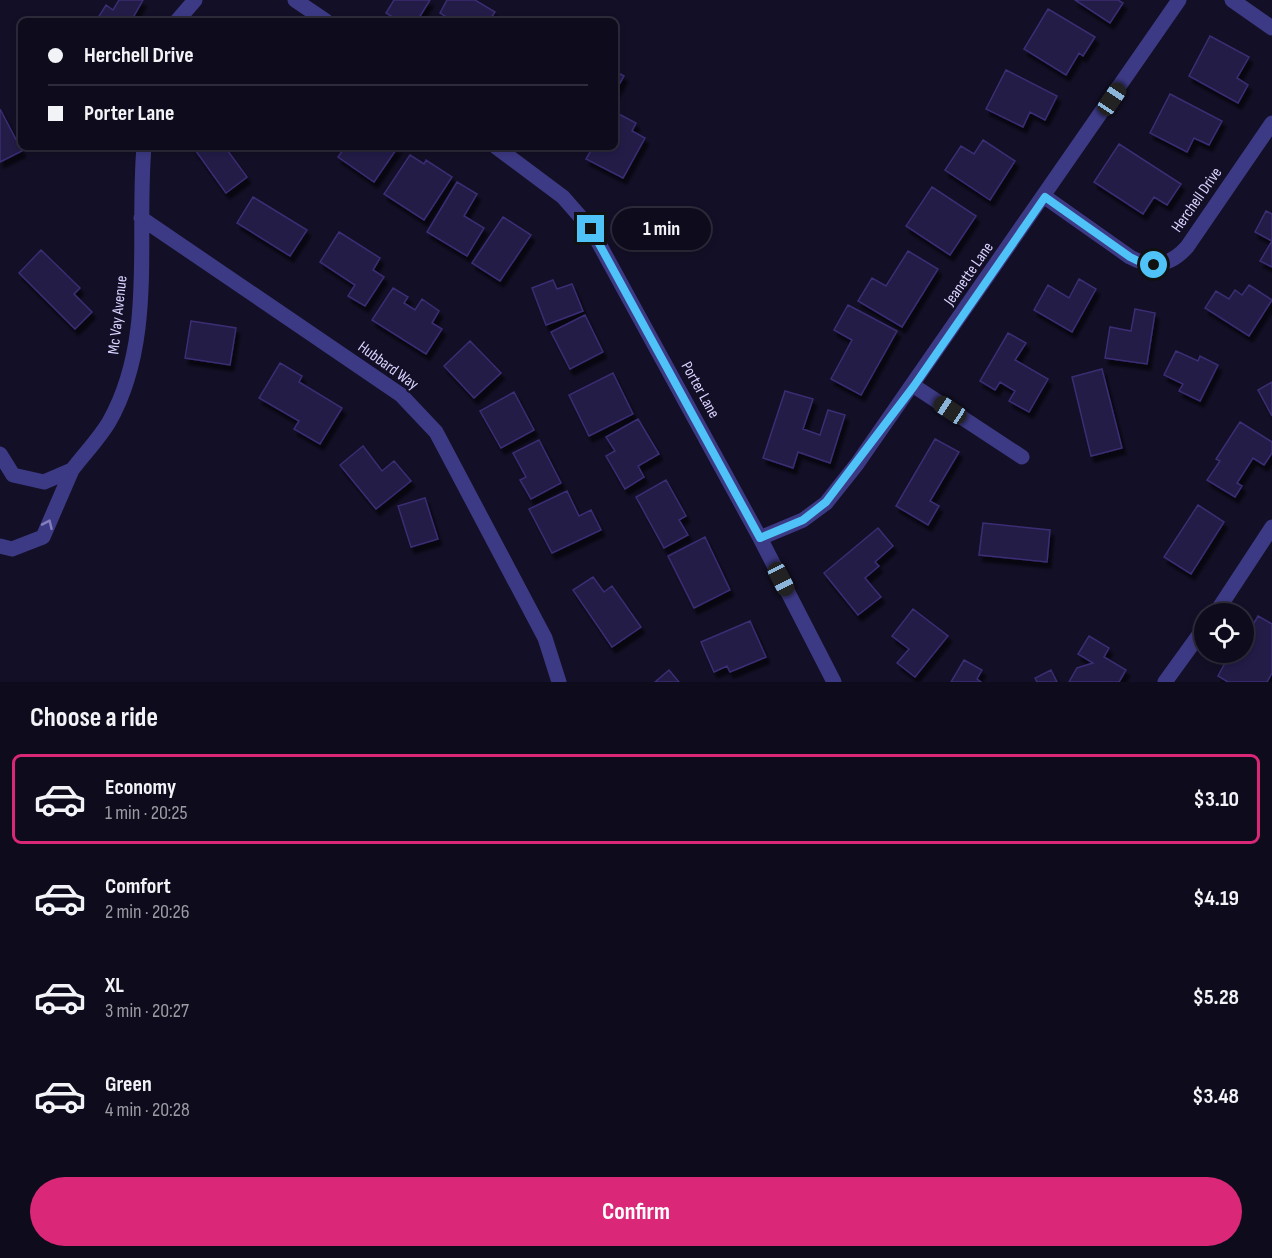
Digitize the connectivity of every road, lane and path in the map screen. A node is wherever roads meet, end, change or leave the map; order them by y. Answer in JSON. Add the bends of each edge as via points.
{"nodes":[{"id":1,"x":195,"y":0,"type":"edge"},
{"id":2,"x":295,"y":0,"type":"edge"},
{"id":3,"x":1179,"y":0,"type":"edge"},
{"id":4,"x":1232,"y":0,"type":"edge"},
{"id":5,"x":313,"y":4,"type":"edge"},
{"id":6,"x":180,"y":18,"type":"edge"},
{"id":7,"x":324,"y":18,"type":"edge"},
{"id":8,"x":1272,"y":28,"type":"edge"},
{"id":9,"x":1272,"y":123,"type":"edge"},
{"id":10,"x":144,"y":150,"type":"edge"},
{"id":11,"x":499,"y":150,"type":"edge"},
{"id":12,"x":1045,"y":197,"type":"junction"},
{"id":13,"x":141,"y":218,"type":"junction"},
{"id":14,"x":914,"y":386,"type":"junction"},
{"id":15,"x":0,"y":454,"type":"edge"},
{"id":16,"x":1022,"y":458,"type":"dead end"},
{"id":17,"x":72,"y":470,"type":"junction"},
{"id":18,"x":1272,"y":527,"type":"edge"},
{"id":19,"x":760,"y":538,"type":"junction"},
{"id":20,"x":0,"y":546,"type":"edge"},
{"id":21,"x":1222,"y":603,"type":"edge"},
{"id":22,"x":1194,"y":642,"type":"edge"},
{"id":23,"x":560,"y":682,"type":"edge"},
{"id":24,"x":834,"y":682,"type":"edge"},
{"id":25,"x":1165,"y":682,"type":"edge"}],
"edges":[{"from":1,"to":6,"type":"street"},
{"from":2,"to":5,"type":"street"},
{"from":3,"to":12,"type":"street","name":"Jeanette Lane"},
{"from":4,"to":8,"type":"street"},
{"from":5,"to":7,"type":"street"},
{"from":9,"to":12,"type":"street","name":"Herchell Drive","via":[[1187,247],[1167,263],[1142,263],[1130,257]]},
{"from":10,"to":13,"type":"street","name":"Mc Vay Avenue"},
{"from":11,"to":19,"type":"street","name":"Porter Lane","via":[[563,197],[591,229]]},
{"from":12,"to":14,"type":"street","name":"Jeanette Lane"},
{"from":13,"to":17,"type":"street","name":"Mc Vay Avenue","via":[[136,346],[109,423]]},
{"from":13,"to":23,"type":"street","name":"Hubbard Way","via":[[401,395],[436,432],[545,638]]},
{"from":14,"to":16,"type":"street"},
{"from":14,"to":19,"type":"street","name":"Jeanette Lane","via":[[826,502],[803,520]]},
{"from":15,"to":17,"type":"street","via":[[13,475],[44,482]]},
{"from":20,"to":17,"type":"street","one_way":true,"via":[[12,549],[43,537]]},
{"from":18,"to":21,"type":"street"},
{"from":19,"to":24,"type":"street","name":"Porter Lane"},
{"from":22,"to":25,"type":"street"}]}
